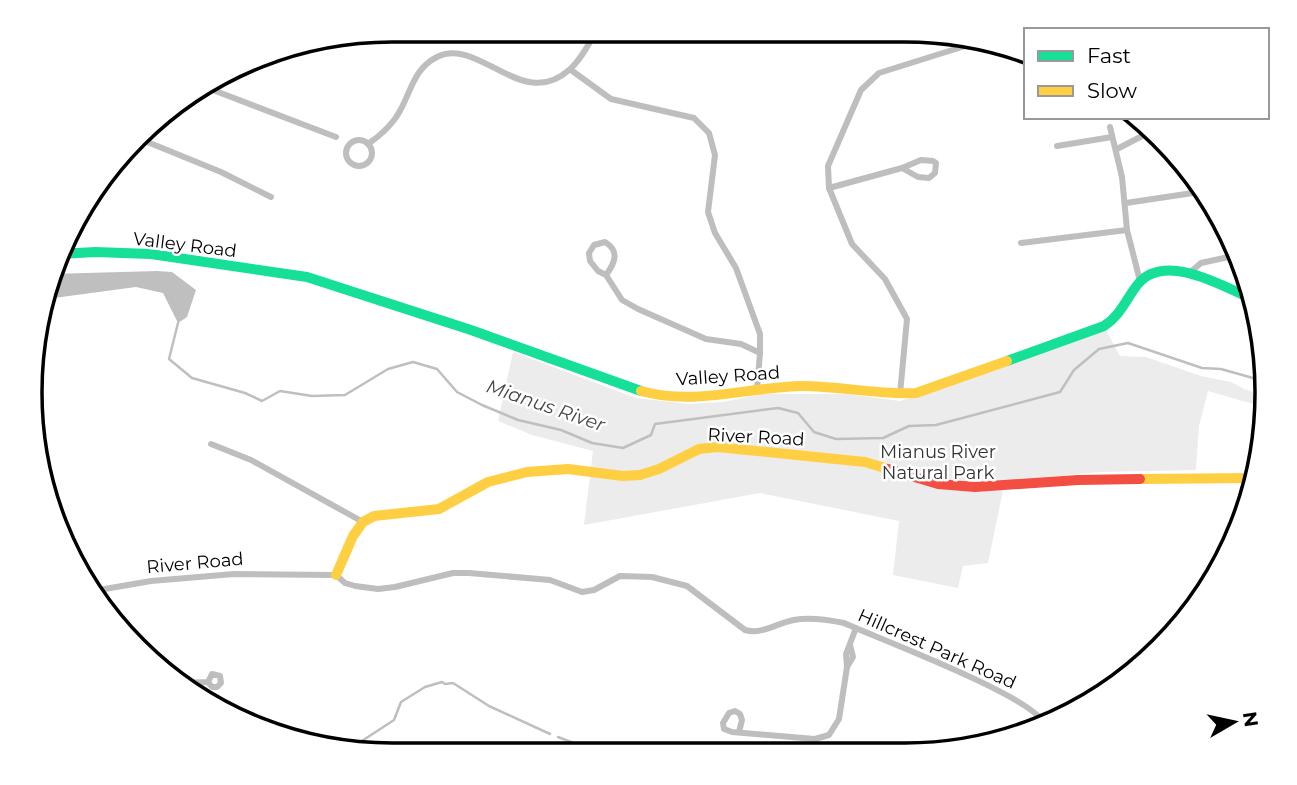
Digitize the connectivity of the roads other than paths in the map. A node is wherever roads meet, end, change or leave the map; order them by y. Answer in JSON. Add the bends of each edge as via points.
{"nodes":[{"id":1,"x":589,"y":42,"type":"edge"},
{"id":2,"x":962,"y":47,"type":"edge"},
{"id":3,"x":570,"y":70,"type":"junction"},
{"id":4,"x":214,"y":91,"type":"edge"},
{"id":5,"x":1110,"y":127,"type":"dead end"},
{"id":6,"x":1143,"y":136,"type":"edge"},
{"id":7,"x":336,"y":137,"type":"dead end"},
{"id":8,"x":1112,"y":137,"type":"junction"},
{"id":9,"x":148,"y":142,"type":"edge"},
{"id":10,"x":368,"y":144,"type":"junction"},
{"id":11,"x":1057,"y":146,"type":"dead end"},
{"id":12,"x":1117,"y":149,"type":"junction"},
{"id":13,"x":902,"y":168,"type":"junction"},
{"id":14,"x":828,"y":188,"type":"junction"},
{"id":15,"x":1193,"y":193,"type":"edge"},
{"id":16,"x":271,"y":197,"type":"dead end"},
{"id":17,"x":1126,"y":203,"type":"junction"},
{"id":18,"x":1127,"y":230,"type":"junction"},
{"id":19,"x":1021,"y":243,"type":"dead end"},
{"id":20,"x":71,"y":253,"type":"edge"},
{"id":21,"x":1228,"y":257,"type":"edge"},
{"id":22,"x":1188,"y":274,"type":"junction"},
{"id":23,"x":606,"y":275,"type":"junction"},
{"id":24,"x":1140,"y":281,"type":"junction"},
{"id":25,"x":1241,"y":294,"type":"edge"},
{"id":26,"x":760,"y":353,"type":"junction"},
{"id":27,"x":757,"y":390,"type":"junction"},
{"id":28,"x":900,"y":394,"type":"junction"},
{"id":29,"x":211,"y":444,"type":"dead end"},
{"id":30,"x":1244,"y":478,"type":"edge"},
{"id":31,"x":363,"y":522,"type":"junction"},
{"id":32,"x":336,"y":575,"type":"junction"},
{"id":33,"x":103,"y":589,"type":"edge"},
{"id":34,"x":856,"y":628,"type":"junction"},
{"id":35,"x":208,"y":682,"type":"dead end"},
{"id":36,"x":196,"y":683,"type":"edge"},
{"id":37,"x":1040,"y":716,"type":"edge"},
{"id":38,"x":739,"y":732,"type":"dead end"}],
"edges":[{"from":1,"to":3,"type":"street"},
{"from":2,"to":14,"type":"street","via":[[879,73],[861,90],[828,166]]},
{"from":3,"to":10,"type":"street","via":[[553,81],[533,83],[473,57],[441,55],[414,76],[395,119]]},
{"from":3,"to":26,"type":"street","via":[[611,99],[694,118],[709,133],[715,155],[708,212],[736,268],[760,334]]},
{"from":4,"to":7,"type":"street"},
{"from":5,"to":8,"type":"street"},
{"from":6,"to":12,"type":"street"},
{"from":8,"to":11,"type":"street"},
{"from":8,"to":12,"type":"street"},
{"from":9,"to":16,"type":"street"},
{"from":10,"to":10,"type":"street","via":[[357,140],[349,145],[350,162],[358,166],[367,163]]},
{"from":12,"to":17,"type":"street"},
{"from":13,"to":13,"type":"street","via":[[928,159],[936,163],[929,178]]},
{"from":13,"to":14,"type":"street"},
{"from":14,"to":28,"type":"street","via":[[852,244],[885,279],[907,319]]},
{"from":15,"to":17,"type":"street"},
{"from":17,"to":18,"type":"street"},
{"from":18,"to":19,"type":"street"},
{"from":18,"to":24,"type":"street"},
{"from":20,"to":27,"type":"street","name":"Valley Road","via":[[151,254],[307,277],[631,388],[673,397]]},
{"from":21,"to":22,"type":"street","via":[[1201,263]]},
{"from":22,"to":24,"type":"street","via":[[1159,269]]},
{"from":22,"to":25,"type":"street"},
{"from":23,"to":23,"type":"street","via":[[590,261],[589,253],[594,245],[605,242],[615,256]]},
{"from":23,"to":26,"type":"street","via":[[622,300],[638,309],[706,338],[741,344]]},
{"from":24,"to":28,"type":"street","name":"Valley Road","via":[[1122,313],[1104,326],[935,387]]},
{"from":26,"to":27,"type":"street"},
{"from":27,"to":28,"type":"street","name":"Valley Road","via":[[830,386]]},
{"from":29,"to":31,"type":"street","via":[[251,460]]},
{"from":30,"to":31,"type":"street","name":"River Road","via":[[1078,480],[975,487],[938,484],[865,462],[717,447],[699,449],[640,475],[568,469],[527,472],[488,482],[439,509],[385,513]]},
{"from":31,"to":32,"type":"street"},
{"from":32,"to":33,"type":"street","name":"River Road","via":[[234,573]]},
{"from":32,"to":34,"type":"street","name":"Hillcrest Park Road","via":[[345,583],[378,589],[469,573],[550,580],[582,592],[620,576],[635,575],[687,586],[755,633],[804,619]]},
{"from":34,"to":37,"type":"street","name":"Hillcrest Park Road","via":[[958,672]]},
{"from":34,"to":38,"type":"street","via":[[846,654],[839,719],[829,735],[815,739]]},
{"from":35,"to":36,"type":"street"}]}
